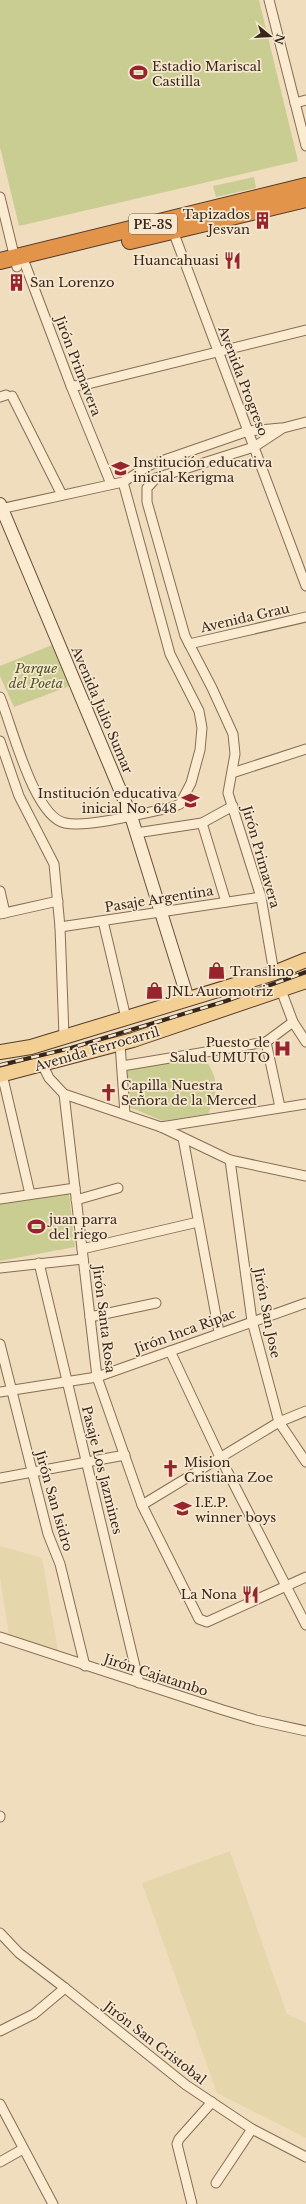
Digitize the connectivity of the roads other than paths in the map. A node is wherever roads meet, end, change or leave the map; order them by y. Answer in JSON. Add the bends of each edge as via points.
{"nodes":[{"id":1,"x":269,"y":0,"type":"edge"},
{"id":2,"x":306,"y":100,"type":"edge"},
{"id":3,"x":295,"y":103,"type":"junction"},
{"id":4,"x":306,"y":146,"type":"edge"},
{"id":5,"x":306,"y":186,"type":"edge"},
{"id":6,"x":0,"y":196,"type":"edge"},
{"id":7,"x":306,"y":199,"type":"edge"},
{"id":8,"x":173,"y":231,"type":"junction"},
{"id":9,"x":16,"y":261,"type":"edge"},
{"id":10,"x":0,"y":271,"type":"edge"},
{"id":11,"x":306,"y":330,"type":"edge"},
{"id":12,"x":218,"y":352,"type":"junction"},
{"id":13,"x":71,"y":386,"type":"junction"},
{"id":14,"x":6,"y":396,"type":"edge"},
{"id":15,"x":306,"y":422,"type":"edge"},
{"id":16,"x":283,"y":428,"type":"junction"},
{"id":17,"x":248,"y":431,"type":"junction"},
{"id":18,"x":254,"y":447,"type":"junction"},
{"id":19,"x":123,"y":482,"type":"junction"},
{"id":20,"x":111,"y":484,"type":"junction"},
{"id":21,"x":62,"y":495,"type":"junction"},
{"id":22,"x":1,"y":508,"type":"edge"},
{"id":23,"x":306,"y":586,"type":"edge"},
{"id":24,"x":306,"y":617,"type":"edge"},
{"id":25,"x":189,"y":644,"type":"junction"},
{"id":26,"x":0,"y":697,"type":"edge"},
{"id":27,"x":0,"y":741,"type":"edge"},
{"id":28,"x":306,"y":749,"type":"edge"},
{"id":29,"x":232,"y":773,"type":"junction"},
{"id":30,"x":232,"y":806,"type":"junction"},
{"id":31,"x":131,"y":816,"type":"junction"},
{"id":32,"x":202,"y":823,"type":"junction"},
{"id":33,"x":136,"y":832,"type":"junction"},
{"id":34,"x":0,"y":891,"type":"edge"},
{"id":35,"x":262,"y":897,"type":"junction"},
{"id":36,"x":58,"y":901,"type":"junction"},
{"id":37,"x":226,"y":902,"type":"junction"},
{"id":38,"x":161,"y":912,"type":"junction"},
{"id":39,"x":3,"y":913,"type":"edge"},
{"id":40,"x":103,"y":921,"type":"junction"},
{"id":41,"x":60,"y":927,"type":"junction"},
{"id":42,"x":306,"y":960,"type":"edge"},
{"id":43,"x":274,"y":973,"type":"junction"},
{"id":44,"x":306,"y":981,"type":"edge"},
{"id":45,"x":281,"y":990,"type":"junction"},
{"id":46,"x":188,"y":999,"type":"junction"},
{"id":47,"x":126,"y":1018,"type":"junction"},
{"id":48,"x":293,"y":1022,"type":"junction"},
{"id":49,"x":64,"y":1036,"type":"junction"},
{"id":50,"x":266,"y":1042,"type":"junction"},
{"id":51,"x":306,"y":1042,"type":"edge"},
{"id":52,"x":120,"y":1044,"type":"junction"},
{"id":53,"x":0,"y":1052,"type":"edge"},
{"id":54,"x":42,"y":1064,"type":"junction"},
{"id":55,"x":122,"y":1066,"type":"junction"},
{"id":56,"x":1,"y":1075,"type":"edge"},
{"id":57,"x":64,"y":1094,"type":"junction"},
{"id":58,"x":306,"y":1104,"type":"edge"},
{"id":59,"x":280,"y":1107,"type":"junction"},
{"id":60,"x":125,"y":1114,"type":"junction"},
{"id":61,"x":160,"y":1127,"type":"junction"},
{"id":62,"x":183,"y":1138,"type":"junction"},
{"id":63,"x":230,"y":1160,"type":"junction"},
{"id":64,"x":306,"y":1176,"type":"edge"},
{"id":65,"x":75,"y":1188,"type":"junction"},
{"id":66,"x":118,"y":1188,"type":"dead end"},
{"id":67,"x":30,"y":1194,"type":"junction"},
{"id":68,"x":0,"y":1199,"type":"edge"},
{"id":69,"x":76,"y":1200,"type":"junction"},
{"id":70,"x":198,"y":1222,"type":"junction"},
{"id":71,"x":82,"y":1249,"type":"junction"},
{"id":72,"x":83,"y":1259,"type":"junction"},
{"id":73,"x":39,"y":1263,"type":"junction"},
{"id":74,"x":0,"y":1268,"type":"edge"},
{"id":75,"x":306,"y":1302,"type":"edge"},
{"id":76,"x":156,"y":1303,"type":"dead end"},
{"id":77,"x":90,"y":1317,"type":"junction"},
{"id":78,"x":252,"y":1321,"type":"junction"},
{"id":79,"x":219,"y":1332,"type":"junction"},
{"id":80,"x":0,"y":1344,"type":"edge"},
{"id":81,"x":170,"y":1351,"type":"junction"},
{"id":82,"x":97,"y":1377,"type":"junction"},
{"id":83,"x":67,"y":1382,"type":"junction"},
{"id":84,"x":11,"y":1390,"type":"junction"},
{"id":85,"x":0,"y":1392,"type":"edge"},
{"id":86,"x":306,"y":1411,"type":"edge"},
{"id":87,"x":279,"y":1422,"type":"junction"},
{"id":88,"x":124,"y":1455,"type":"junction"},
{"id":89,"x":220,"y":1457,"type":"junction"},
{"id":90,"x":306,"y":1462,"type":"edge"},
{"id":91,"x":86,"y":1463,"type":"junction"},
{"id":92,"x":32,"y":1472,"type":"junction"},
{"id":93,"x":0,"y":1478,"type":"edge"},
{"id":94,"x":142,"y":1505,"type":"junction"},
{"id":95,"x":306,"y":1578,"type":"edge"},
{"id":96,"x":286,"y":1586,"type":"junction"},
{"id":97,"x":306,"y":1625,"type":"edge"},
{"id":98,"x":0,"y":1637,"type":"edge"},
{"id":99,"x":85,"y":1666,"type":"junction"},
{"id":100,"x":139,"y":1683,"type":"junction"},
{"id":101,"x":306,"y":1731,"type":"edge"},
{"id":102,"x":0,"y":1933,"type":"edge"},
{"id":103,"x":65,"y":1988,"type":"junction"},
{"id":104,"x":0,"y":2031,"type":"edge"},
{"id":105,"x":212,"y":2102,"type":"junction"},
{"id":106,"x":0,"y":2104,"type":"edge"},
{"id":107,"x":252,"y":2128,"type":"junction"},
{"id":108,"x":23,"y":2149,"type":"junction"},
{"id":109,"x":306,"y":2157,"type":"edge"},
{"id":110,"x":0,"y":2162,"type":"edge"},
{"id":111,"x":216,"y":2183,"type":"dead end"},
{"id":112,"x":53,"y":2204,"type":"edge"},
{"id":113,"x":192,"y":2204,"type":"edge"}],
"edges":[{"from":1,"to":3,"type":"street"},
{"from":2,"to":3,"type":"street"},
{"from":3,"to":4,"type":"street"},
{"from":5,"to":9,"type":"highway","number":"PE-3S"},
{"from":6,"to":9,"type":"street","name":"Jirón Primavera"},
{"from":7,"to":8,"type":"highway","number":"PE-3S"},
{"from":8,"to":9,"type":"highway","number":"PE-3S"},
{"from":8,"to":12,"type":"street","name":"Avenida Progreso"},
{"from":9,"to":10,"type":"highway","number":"PE-3S"},
{"from":9,"to":13,"type":"street","name":"Jirón Primavera"},
{"from":11,"to":12,"type":"street"},
{"from":12,"to":13,"type":"street"},
{"from":12,"to":17,"type":"street","name":"Avenida Progreso"},
{"from":13,"to":20,"type":"street","name":"Jirón Primavera"},
{"from":14,"to":21,"type":"street"},
{"from":15,"to":16,"type":"street"},
{"from":16,"to":17,"type":"street"},
{"from":16,"to":18,"type":"street","name":"Jirón Primavera"},
{"from":17,"to":18,"type":"street","name":"Avenida Progreso"},
{"from":17,"to":19,"type":"street","via":[[150,465]]},
{"from":18,"to":23,"type":"street","name":"Avenida Progreso"},
{"from":18,"to":25,"type":"street","name":"Jirón Primavera","via":[[156,478],[147,488],[147,502],[184,636]]},
{"from":19,"to":20,"type":"street"},
{"from":19,"to":31,"type":"street","via":[[170,654],[199,711],[202,728],[200,750],[191,783],[180,804]]},
{"from":20,"to":21,"type":"street"},
{"from":21,"to":22,"type":"street"},
{"from":22,"to":31,"type":"street","name":"Avenida Julio Sumar"},
{"from":24,"to":25,"type":"street","name":"Avenida Grau"},
{"from":25,"to":29,"type":"street","name":"Jirón Primavera","via":[[233,734],[235,754]]},
{"from":26,"to":31,"type":"street","via":[[34,791],[51,815],[66,823]]},
{"from":27,"to":36,"type":"street","via":[[20,796],[54,864]]},
{"from":28,"to":29,"type":"street"},
{"from":29,"to":30,"type":"street","name":"Jirón Primavera","via":[[228,793]]},
{"from":30,"to":32,"type":"street"},
{"from":30,"to":35,"type":"street","name":"Jirón Primavera"},
{"from":31,"to":33,"type":"street","name":"Avenida Julio Sumar"},
{"from":32,"to":33,"type":"street"},
{"from":32,"to":37,"type":"street"},
{"from":33,"to":38,"type":"street","name":"Avenida Julio Sumar"},
{"from":34,"to":39,"type":"street"},
{"from":35,"to":37,"type":"street","name":"Pasaje Argentina"},
{"from":35,"to":43,"type":"street","name":"Jirón Primavera"},
{"from":36,"to":39,"type":"street"},
{"from":36,"to":41,"type":"street"},
{"from":37,"to":38,"type":"street","name":"Pasaje Argentina"},
{"from":38,"to":40,"type":"street","name":"Pasaje Argentina"},
{"from":38,"to":46,"type":"street","name":"Avenida Julio Sumar"},
{"from":40,"to":41,"type":"street","name":"Pasaje Argentina"},
{"from":40,"to":47,"type":"street"},
{"from":41,"to":49,"type":"street"},
{"from":42,"to":43,"type":"main road","name":"Avenida Ferrocarril"},
{"from":43,"to":46,"type":"main road","name":"Avenida Ferrocarril"},
{"from":44,"to":45,"type":"main road","name":"Avenida Ferrocarril"},
{"from":45,"to":48,"type":"street"},
{"from":45,"to":52,"type":"main road","name":"Avenida Ferrocarril"},
{"from":46,"to":47,"type":"main road","name":"Avenida Ferrocarril"},
{"from":47,"to":49,"type":"main road","name":"Avenida Ferrocarril"},
{"from":48,"to":50,"type":"street"},
{"from":48,"to":51,"type":"street"},
{"from":49,"to":53,"type":"main road","name":"Avenida Ferrocarril","via":[[31,1047]]},
{"from":50,"to":55,"type":"street"},
{"from":50,"to":59,"type":"street"},
{"from":52,"to":54,"type":"main road","name":"Avenida Ferrocarril"},
{"from":52,"to":55,"type":"street"},
{"from":54,"to":56,"type":"main road","name":"Avenida Ferrocarril"},
{"from":54,"to":57,"type":"street","via":[[49,1078]]},
{"from":55,"to":60,"type":"street"},
{"from":56,"to":67,"type":"street"},
{"from":57,"to":60,"type":"street"},
{"from":57,"to":65,"type":"street","name":"Jirón Santa Rosa"},
{"from":58,"to":59,"type":"street"},
{"from":59,"to":61,"type":"street"},
{"from":60,"to":61,"type":"street"},
{"from":61,"to":62,"type":"street"},
{"from":62,"to":63,"type":"street"},
{"from":62,"to":70,"type":"street"},
{"from":63,"to":64,"type":"street"},
{"from":63,"to":78,"type":"street","name":"Jirón San Jose"},
{"from":65,"to":67,"type":"street"},
{"from":65,"to":69,"type":"street","name":"Jirón Santa Rosa"},
{"from":66,"to":69,"type":"street"},
{"from":67,"to":68,"type":"street"},
{"from":69,"to":71,"type":"street","name":"Jirón Santa Rosa"},
{"from":70,"to":71,"type":"street"},
{"from":70,"to":79,"type":"street"},
{"from":71,"to":72,"type":"street","name":"Jirón Santa Rosa"},
{"from":72,"to":73,"type":"street"},
{"from":72,"to":77,"type":"street","name":"Jirón Santa Rosa"},
{"from":73,"to":74,"type":"street"},
{"from":73,"to":83,"type":"street","name":"Pasaje Los Jazmines"},
{"from":75,"to":78,"type":"street","name":"Jirón Inca Ripac"},
{"from":76,"to":77,"type":"street"},
{"from":77,"to":82,"type":"street","name":"Jirón Santa Rosa"},
{"from":78,"to":79,"type":"street","name":"Jirón Inca Ripac"},
{"from":78,"to":87,"type":"street","name":"Jirón San Jose"},
{"from":79,"to":81,"type":"street","name":"Jirón Inca Ripac"},
{"from":80,"to":84,"type":"street","name":"Jirón San Isidro"},
{"from":81,"to":82,"type":"street","name":"Jirón Inca Ripac"},
{"from":81,"to":89,"type":"street"},
{"from":82,"to":83,"type":"street","name":"Jirón Inca Ripac"},
{"from":82,"to":88,"type":"street","name":"Jirón Santa Rosa"},
{"from":83,"to":84,"type":"street","name":"Jirón Inca Ripac"},
{"from":83,"to":91,"type":"street","name":"Pasaje Los Jazmines"},
{"from":84,"to":85,"type":"street","name":"Jirón Inca Ripac"},
{"from":84,"to":92,"type":"street","name":"Jirón San Isidro"},
{"from":86,"to":87,"type":"street"},
{"from":87,"to":89,"type":"street"},
{"from":87,"to":90,"type":"street","name":"Jirón San Jose"},
{"from":88,"to":91,"type":"street"},
{"from":88,"to":94,"type":"street","name":"Jirón Santa Rosa"},
{"from":89,"to":94,"type":"street"},
{"from":89,"to":96,"type":"street"},
{"from":91,"to":92,"type":"street"},
{"from":91,"to":100,"type":"street","name":"Pasaje Los Jazmines"},
{"from":92,"to":93,"type":"street"},
{"from":92,"to":99,"type":"street","name":"Jirón San Isidro","via":[[48,1534],[60,1564]]},
{"from":94,"to":96,"type":"street","name":"Jirón Santa Rosa","via":[[196,1612],[203,1621],[207,1622]]},
{"from":95,"to":96,"type":"street"},
{"from":96,"to":97,"type":"street"},
{"from":98,"to":99,"type":"street","name":"Jirón Cajatambo"},
{"from":99,"to":100,"type":"street","name":"Jirón Cajatambo"},
{"from":100,"to":101,"type":"street","name":"Jirón Cajatambo","via":[[256,1720]]},
{"from":102,"to":103,"type":"street","name":"Jirón San Cristobal","via":[[19,1953]]},
{"from":103,"to":104,"type":"street","via":[[34,2014]]},
{"from":103,"to":105,"type":"street","name":"Jirón San Cristobal","via":[[186,2085]]},
{"from":105,"to":107,"type":"street","name":"Jirón San Cristobal"},
{"from":105,"to":113,"type":"street","via":[[177,2144]]},
{"from":106,"to":108,"type":"street"},
{"from":107,"to":109,"type":"street","name":"Jirón San Cristobal"},
{"from":107,"to":111,"type":"street"},
{"from":108,"to":110,"type":"street"},
{"from":108,"to":112,"type":"street"}]}
